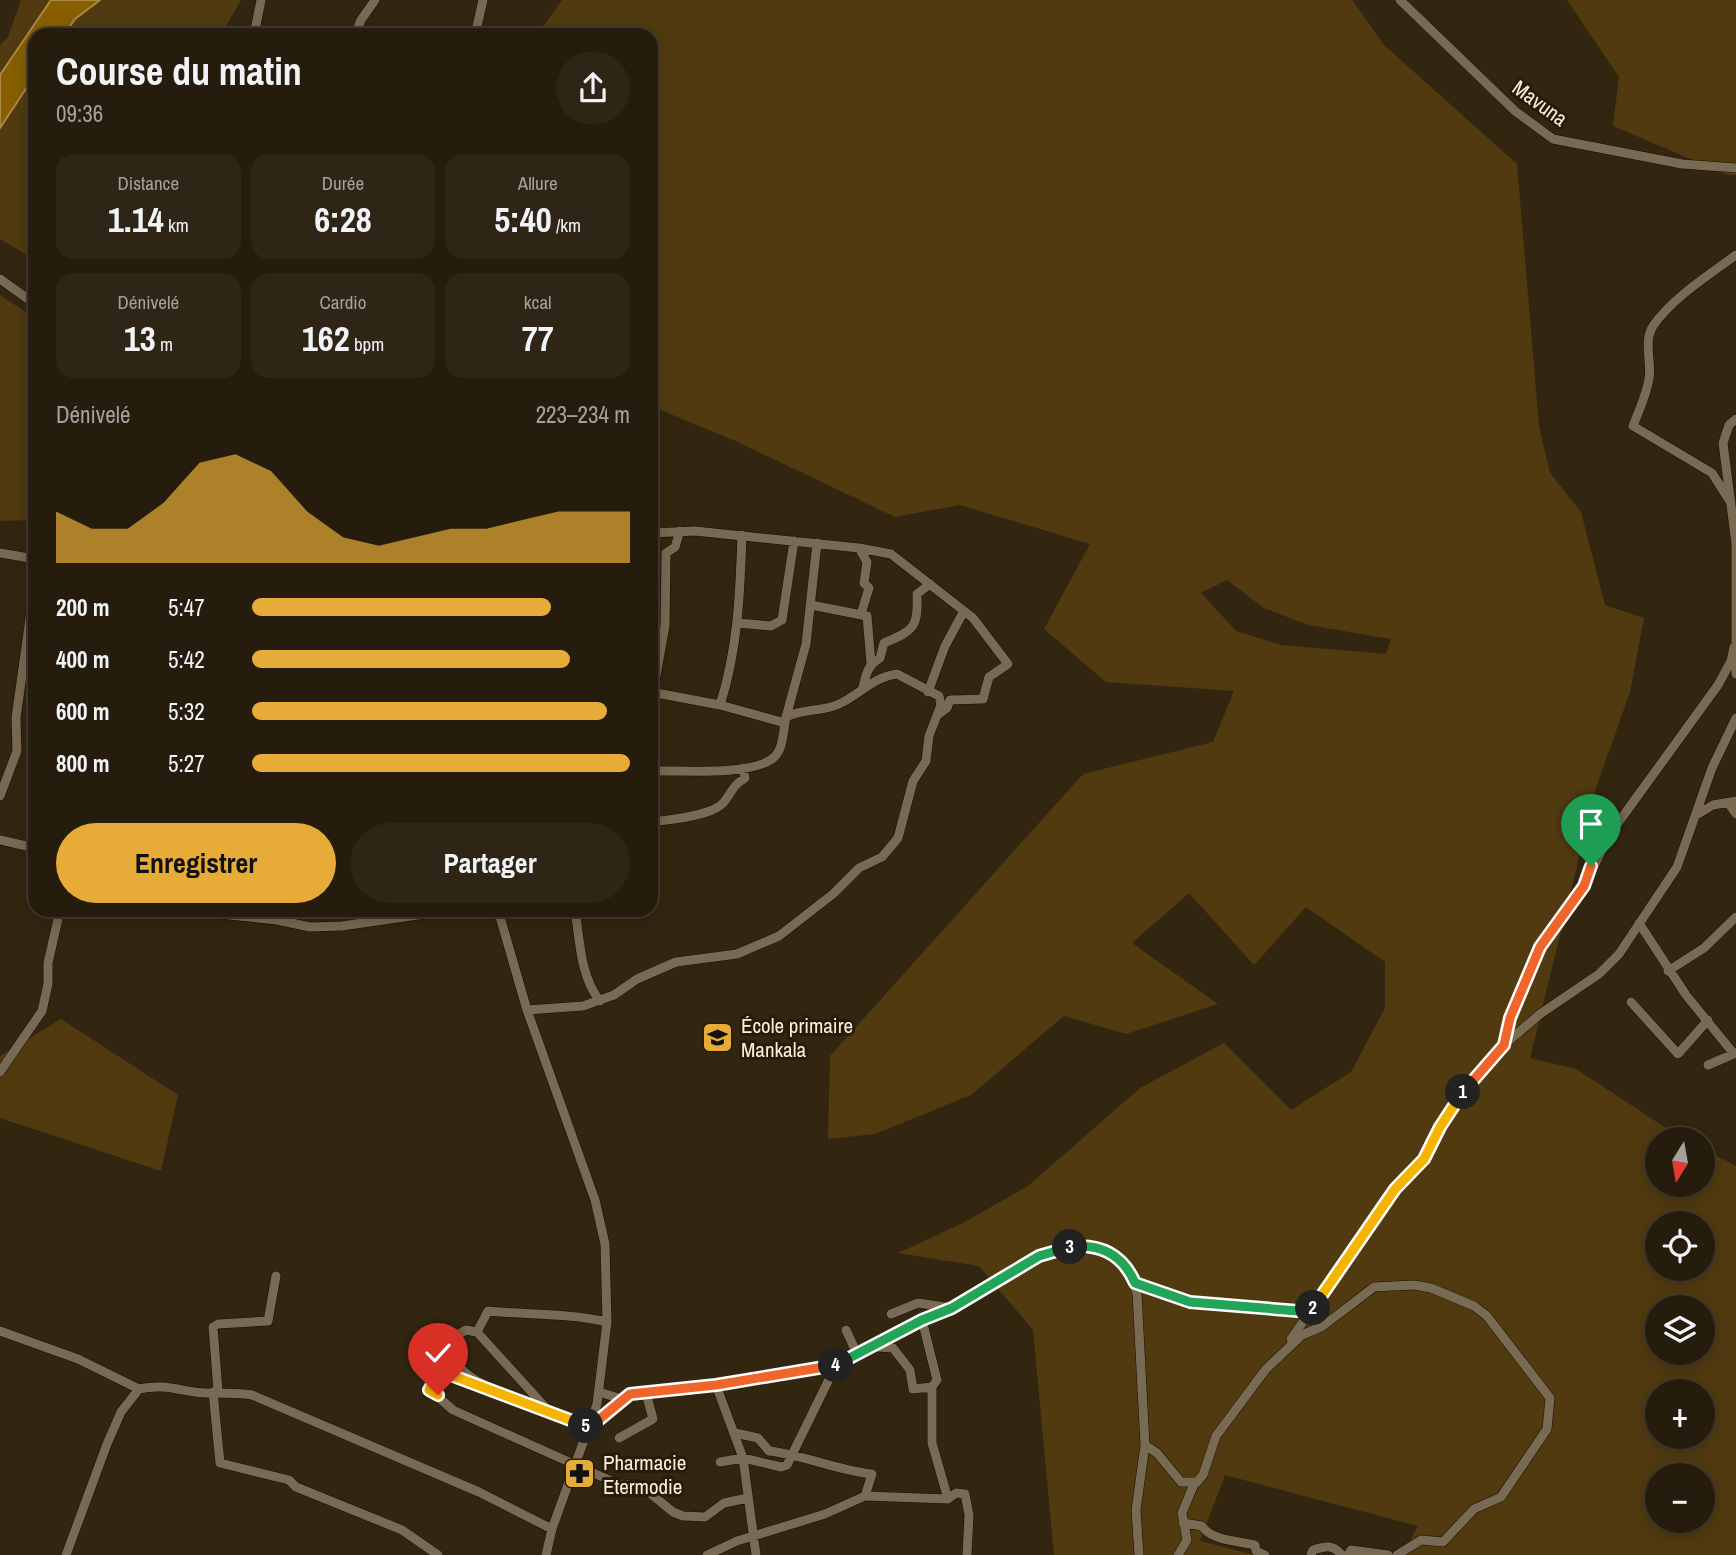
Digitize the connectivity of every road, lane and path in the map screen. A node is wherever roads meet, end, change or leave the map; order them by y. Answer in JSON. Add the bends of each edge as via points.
{"nodes":[{"id":1,"x":261,"y":0,"type":"edge"},
{"id":2,"x":375,"y":0,"type":"edge"},
{"id":3,"x":483,"y":0,"type":"edge"},
{"id":4,"x":1400,"y":0,"type":"edge"},
{"id":5,"x":255,"y":28,"type":"edge"},
{"id":6,"x":359,"y":28,"type":"edge"},
{"id":7,"x":477,"y":28,"type":"edge"},
{"id":8,"x":1736,"y":168,"type":"edge"},
{"id":9,"x":1736,"y":255,"type":"edge"},
{"id":10,"x":0,"y":279,"type":"edge"},
{"id":11,"x":28,"y":299,"type":"edge"},
{"id":12,"x":1736,"y":419,"type":"edge"},
{"id":13,"x":1731,"y":503,"type":"junction"},
{"id":14,"x":680,"y":531,"type":"junction"},
{"id":15,"x":658,"y":533,"type":"edge"},
{"id":16,"x":741,"y":535,"type":"junction"},
{"id":17,"x":794,"y":541,"type":"junction"},
{"id":18,"x":817,"y":543,"type":"junction"},
{"id":19,"x":859,"y":548,"type":"junction"},
{"id":20,"x":0,"y":554,"type":"edge"},
{"id":21,"x":28,"y":558,"type":"edge"},
{"id":22,"x":930,"y":584,"type":"junction"},
{"id":23,"x":811,"y":605,"type":"junction"},
{"id":24,"x":964,"y":611,"type":"junction"},
{"id":25,"x":861,"y":614,"type":"junction"},
{"id":26,"x":738,"y":623,"type":"junction"},
{"id":27,"x":28,"y":633,"type":"edge"},
{"id":28,"x":1734,"y":647,"type":"edge"},
{"id":29,"x":658,"y":662,"type":"edge"},
{"id":30,"x":871,"y":663,"type":"junction"},
{"id":31,"x":1736,"y":674,"type":"edge"},
{"id":32,"x":863,"y":687,"type":"junction"},
{"id":33,"x":928,"y":692,"type":"junction"},
{"id":34,"x":658,"y":693,"type":"edge"},
{"id":35,"x":720,"y":705,"type":"junction"},
{"id":36,"x":1736,"y":718,"type":"edge"},
{"id":37,"x":934,"y":719,"type":"junction"},
{"id":38,"x":786,"y":720,"type":"junction"},
{"id":39,"x":743,"y":768,"type":"junction"},
{"id":40,"x":658,"y":771,"type":"edge"},
{"id":41,"x":0,"y":796,"type":"edge"},
{"id":42,"x":1732,"y":803,"type":"edge"},
{"id":43,"x":1698,"y":814,"type":"junction"},
{"id":44,"x":1736,"y":814,"type":"edge"},
{"id":45,"x":658,"y":821,"type":"edge"},
{"id":46,"x":0,"y":840,"type":"edge"},
{"id":47,"x":28,"y":846,"type":"edge"},
{"id":48,"x":58,"y":917,"type":"edge"},
{"id":49,"x":248,"y":917,"type":"edge"},
{"id":50,"x":404,"y":917,"type":"edge"},
{"id":51,"x":500,"y":917,"type":"edge"},
{"id":52,"x":576,"y":917,"type":"edge"},
{"id":53,"x":1736,"y":917,"type":"edge"},
{"id":54,"x":1639,"y":923,"type":"junction"},
{"id":55,"x":1668,"y":971,"type":"junction"},
{"id":56,"x":600,"y":1001,"type":"junction"},
{"id":57,"x":1631,"y":1002,"type":"dead end"},
{"id":58,"x":527,"y":1010,"type":"junction"},
{"id":59,"x":1709,"y":1020,"type":"junction"},
{"id":60,"x":1504,"y":1045,"type":"junction"},
{"id":61,"x":1735,"y":1053,"type":"edge"},
{"id":62,"x":1708,"y":1065,"type":"dead end"},
{"id":63,"x":0,"y":1072,"type":"edge"},
{"id":64,"x":276,"y":1276,"type":"dead end"},
{"id":65,"x":1135,"y":1283,"type":"junction"},
{"id":66,"x":952,"y":1308,"type":"junction"},
{"id":67,"x":1312,"y":1309,"type":"junction"},
{"id":68,"x":891,"y":1314,"type":"dead end"},
{"id":69,"x":922,"y":1320,"type":"junction"},
{"id":70,"x":607,"y":1322,"type":"junction"},
{"id":71,"x":846,"y":1330,"type":"dead end"},
{"id":72,"x":0,"y":1331,"type":"edge"},
{"id":73,"x":477,"y":1332,"type":"junction"},
{"id":74,"x":450,"y":1339,"type":"junction"},
{"id":75,"x":871,"y":1348,"type":"junction"},
{"id":76,"x":1284,"y":1349,"type":"junction"},
{"id":77,"x":858,"y":1356,"type":"junction"},
{"id":78,"x":836,"y":1365,"type":"junction"},
{"id":79,"x":440,"y":1371,"type":"junction"},
{"id":80,"x":716,"y":1385,"type":"junction"},
{"id":81,"x":932,"y":1387,"type":"junction"},
{"id":82,"x":139,"y":1389,"type":"junction"},
{"id":83,"x":216,"y":1392,"type":"junction"},
{"id":84,"x":599,"y":1392,"type":"junction"},
{"id":85,"x":500,"y":1393,"type":"junction"},
{"id":86,"x":646,"y":1393,"type":"junction"},
{"id":87,"x":622,"y":1399,"type":"junction"},
{"id":88,"x":550,"y":1412,"type":"junction"},
{"id":89,"x":590,"y":1427,"type":"junction"},
{"id":90,"x":735,"y":1433,"type":"junction"},
{"id":91,"x":619,"y":1438,"type":"dead end"},
{"id":92,"x":1145,"y":1445,"type":"junction"},
{"id":93,"x":793,"y":1454,"type":"junction"},
{"id":94,"x":743,"y":1458,"type":"junction"},
{"id":95,"x":720,"y":1462,"type":"dead end"},
{"id":96,"x":576,"y":1464,"type":"junction"},
{"id":97,"x":1194,"y":1484,"type":"junction"},
{"id":98,"x":864,"y":1496,"type":"junction"},
{"id":99,"x":748,"y":1498,"type":"junction"},
{"id":100,"x":948,"y":1499,"type":"junction"},
{"id":101,"x":1183,"y":1523,"type":"junction"},
{"id":102,"x":552,"y":1529,"type":"junction"},
{"id":103,"x":754,"y":1536,"type":"junction"},
{"id":104,"x":547,"y":1554,"type":"edge"},
{"id":105,"x":66,"y":1555,"type":"edge"},
{"id":106,"x":438,"y":1555,"type":"edge"},
{"id":107,"x":707,"y":1555,"type":"edge"},
{"id":108,"x":756,"y":1555,"type":"edge"},
{"id":109,"x":967,"y":1555,"type":"edge"},
{"id":110,"x":1139,"y":1555,"type":"edge"},
{"id":111,"x":1178,"y":1555,"type":"edge"},
{"id":112,"x":1265,"y":1555,"type":"edge"},
{"id":113,"x":1311,"y":1555,"type":"edge"},
{"id":114,"x":1345,"y":1555,"type":"edge"},
{"id":115,"x":1388,"y":1555,"type":"edge"},
{"id":116,"x":1397,"y":1555,"type":"edge"}],
"edges":[{"from":1,"to":5,"type":"street"},
{"from":2,"to":6,"type":"street"},
{"from":3,"to":7,"type":"street"},
{"from":4,"to":8,"type":"street","name":"Mavuna","via":[[1515,111],[1553,139],[1682,164]]},
{"from":9,"to":13,"type":"street","via":[[1691,288],[1653,326],[1648,340],[1648,386],[1633,426],[1712,473]]},
{"from":10,"to":11,"type":"street"},
{"from":12,"to":13,"type":"street","via":[[1723,443]]},
{"from":13,"to":28,"type":"street","via":[[1736,544]]},
{"from":14,"to":15,"type":"street"},
{"from":14,"to":16,"type":"street"},
{"from":14,"to":29,"type":"street","via":[[675,547],[666,553],[665,626]]},
{"from":16,"to":17,"type":"street"},
{"from":16,"to":26,"type":"street"},
{"from":17,"to":18,"type":"street"},
{"from":17,"to":26,"type":"street","via":[[782,620],[771,626]]},
{"from":18,"to":19,"type":"street"},
{"from":18,"to":23,"type":"street"},
{"from":19,"to":22,"type":"street","via":[[891,554]]},
{"from":19,"to":25,"type":"street","via":[[867,562],[864,583],[869,588]]},
{"from":20,"to":21,"type":"street"},
{"from":22,"to":24,"type":"street"},
{"from":22,"to":30,"type":"street","via":[[917,594],[919,614],[908,633],[884,643],[880,657]]},
{"from":23,"to":25,"type":"street"},
{"from":23,"to":38,"type":"street"},
{"from":24,"to":33,"type":"street"},
{"from":24,"to":37,"type":"street","via":[[1008,664],[989,677],[983,699],[950,699]]},
{"from":25,"to":30,"type":"street","via":[[869,620]]},
{"from":26,"to":35,"type":"street","via":[[732,669]]},
{"from":27,"to":41,"type":"street","via":[[16,718],[17,751]]},
{"from":28,"to":31,"type":"street"},
{"from":28,"to":60,"type":"street","via":[[1718,685],[1610,834],[1584,886],[1540,947],[1510,1018]]},
{"from":30,"to":32,"type":"street"},
{"from":32,"to":33,"type":"street","via":[[897,674]]},
{"from":32,"to":38,"type":"street","via":[[837,705],[805,710]]},
{"from":33,"to":37,"type":"street","via":[[939,696],[941,705]]},
{"from":34,"to":35,"type":"street"},
{"from":35,"to":38,"type":"street"},
{"from":36,"to":43,"type":"street","via":[[1712,768]]},
{"from":37,"to":56,"type":"street","via":[[926,761],[913,781],[898,838],[882,857],[859,868],[779,936],[737,954],[676,962]]},
{"from":38,"to":39,"type":"street","via":[[781,746],[772,759]]},
{"from":39,"to":40,"type":"street"},
{"from":39,"to":45,"type":"street","via":[[745,778],[730,788],[723,804],[703,814]]},
{"from":42,"to":43,"type":"street"},
{"from":42,"to":44,"type":"street"},
{"from":43,"to":54,"type":"street","via":[[1677,867]]},
{"from":46,"to":47,"type":"street"},
{"from":48,"to":63,"type":"street","via":[[42,1011]]},
{"from":49,"to":50,"type":"street","via":[[310,927]]},
{"from":51,"to":58,"type":"street"},
{"from":52,"to":56,"type":"street","via":[[590,989]]},
{"from":53,"to":55,"type":"street","via":[[1704,948]]},
{"from":54,"to":55,"type":"street"},
{"from":54,"to":60,"type":"street","via":[[1599,974]]},
{"from":55,"to":59,"type":"street"},
{"from":56,"to":58,"type":"street"},
{"from":57,"to":59,"type":"street","via":[[1675,1054]]},
{"from":58,"to":70,"type":"street","via":[[595,1200],[606,1244]]},
{"from":59,"to":61,"type":"street"},
{"from":60,"to":67,"type":"street","via":[[1463,1091],[1424,1159],[1395,1189]]},
{"from":61,"to":62,"type":"street"},
{"from":64,"to":83,"type":"street","via":[[268,1321],[213,1327]]},
{"from":65,"to":66,"type":"street","via":[[1124,1263],[1110,1252],[1073,1246],[1028,1261]]},
{"from":65,"to":67,"type":"street","via":[[1190,1302]]},
{"from":65,"to":92,"type":"street"},
{"from":66,"to":68,"type":"street","via":[[918,1303]]},
{"from":66,"to":69,"type":"street"},
{"from":67,"to":76,"type":"street"},
{"from":69,"to":75,"type":"street"},
{"from":69,"to":81,"type":"street","via":[[937,1380]]},
{"from":70,"to":73,"type":"street","via":[[569,1314],[488,1311]]},
{"from":70,"to":84,"type":"street"},
{"from":71,"to":77,"type":"street"},
{"from":72,"to":82,"type":"street","via":[[78,1359]]},
{"from":73,"to":74,"type":"street","via":[[466,1330]]},
{"from":73,"to":88,"type":"street"},
{"from":74,"to":79,"type":"street"},
{"from":74,"to":85,"type":"street","via":[[459,1367]]},
{"from":75,"to":77,"type":"street"},
{"from":75,"to":81,"type":"street","via":[[893,1348],[910,1370],[913,1389]]},
{"from":76,"to":97,"type":"street","via":[[1233,1410],[1216,1436],[1203,1475]]},
{"from":76,"to":116,"type":"street","via":[[1374,1287],[1431,1288],[1487,1316],[1550,1398],[1547,1429],[1501,1497],[1474,1509],[1443,1542],[1421,1540]]},
{"from":77,"to":78,"type":"street"},
{"from":78,"to":80,"type":"street"},
{"from":78,"to":93,"type":"street"},
{"from":79,"to":85,"type":"street"},
{"from":79,"to":96,"type":"street","via":[[429,1390],[453,1409]]},
{"from":80,"to":86,"type":"street"},
{"from":80,"to":90,"type":"street"},
{"from":81,"to":100,"type":"street","via":[[932,1443]]},
{"from":82,"to":83,"type":"street","via":[[161,1385]]},
{"from":82,"to":105,"type":"street","via":[[127,1402],[107,1444]]},
{"from":83,"to":102,"type":"street","via":[[263,1399],[479,1492]]},
{"from":83,"to":106,"type":"street","via":[[220,1463],[289,1480],[296,1487],[402,1530]]},
{"from":84,"to":87,"type":"street"},
{"from":84,"to":89,"type":"street"},
{"from":85,"to":88,"type":"street"},
{"from":86,"to":87,"type":"street"},
{"from":86,"to":91,"type":"street","via":[[653,1419]]},
{"from":87,"to":89,"type":"street"},
{"from":88,"to":89,"type":"street"},
{"from":89,"to":96,"type":"street"},
{"from":90,"to":93,"type":"street","via":[[758,1438],[769,1451]]},
{"from":90,"to":94,"type":"street"},
{"from":92,"to":97,"type":"street","via":[[1181,1482]]},
{"from":92,"to":110,"type":"street","via":[[1136,1510]]},
{"from":93,"to":94,"type":"street","via":[[781,1468]]},
{"from":93,"to":98,"type":"street","via":[[845,1471],[872,1474]]},
{"from":94,"to":95,"type":"street"},
{"from":94,"to":99,"type":"street"},
{"from":96,"to":99,"type":"street","via":[[618,1484],[640,1485],[683,1516],[705,1517],[724,1503]]},
{"from":96,"to":102,"type":"street"},
{"from":97,"to":101,"type":"street","via":[[1182,1513]]},
{"from":98,"to":100,"type":"street"},
{"from":98,"to":103,"type":"street","via":[[825,1514]]},
{"from":99,"to":103,"type":"street"},
{"from":100,"to":109,"type":"street","via":[[965,1494]]},
{"from":101,"to":111,"type":"street","via":[[1187,1540]]},
{"from":101,"to":112,"type":"street","via":[[1255,1545],[1256,1551]]},
{"from":102,"to":104,"type":"street"},
{"from":103,"to":107,"type":"street"},
{"from":103,"to":108,"type":"street"},
{"from":113,"to":114,"type":"street","via":[[1312,1550],[1327,1545]]},
{"from":114,"to":115,"type":"street","via":[[1351,1550]]}]}
